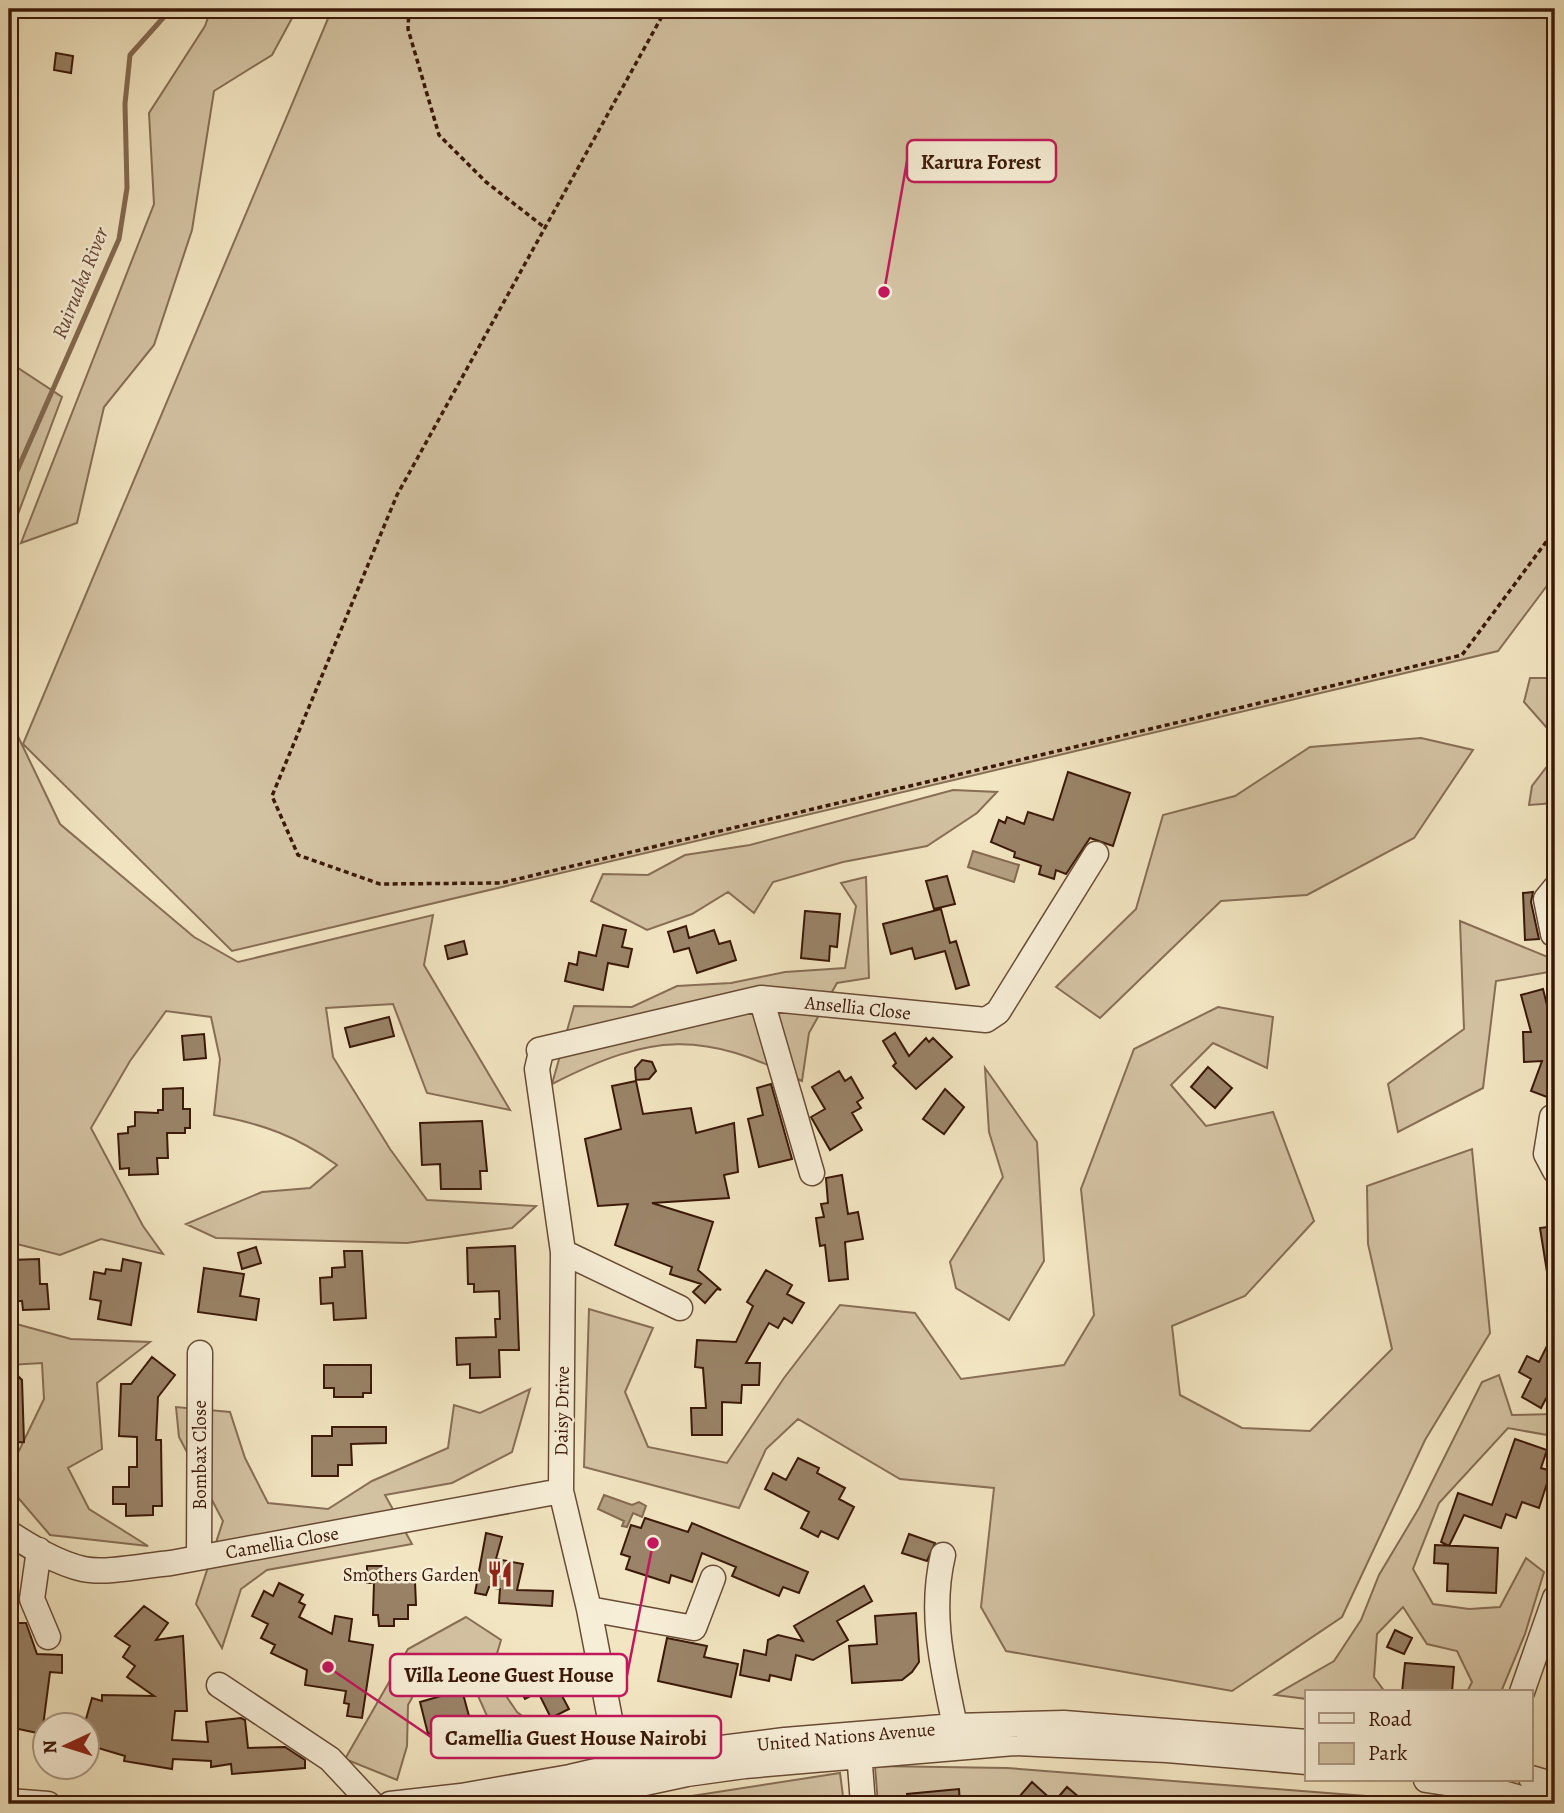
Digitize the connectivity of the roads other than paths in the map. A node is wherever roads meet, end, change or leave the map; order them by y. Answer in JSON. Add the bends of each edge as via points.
{"nodes":[{"id":1,"x":1096,"y":854,"type":"dead end"},
{"id":2,"x":1555,"y":888,"type":"edge"},
{"id":3,"x":1553,"y":933,"type":"dead end"},
{"id":4,"x":761,"y":998,"type":"junction"},
{"id":5,"x":541,"y":1052,"type":"joint"},
{"id":6,"x":1552,"y":1117,"type":"dead end"},
{"id":7,"x":1555,"y":1171,"type":"edge"},
{"id":8,"x":812,"y":1173,"type":"dead end"},
{"id":9,"x":563,"y":1252,"type":"junction"},
{"id":10,"x":680,"y":1308,"type":"dead end"},
{"id":11,"x":200,"y":1353,"type":"dead end"},
{"id":12,"x":561,"y":1490,"type":"junction"},
{"id":13,"x":9,"y":1532,"type":"edge"},
{"id":14,"x":39,"y":1550,"type":"junction"},
{"id":15,"x":943,"y":1555,"type":"dead end"},
{"id":16,"x":199,"y":1557,"type":"junction"},
{"id":17,"x":713,"y":1578,"type":"dead end"},
{"id":18,"x":1555,"y":1598,"type":"edge"},
{"id":19,"x":589,"y":1609,"type":"junction"},
{"id":20,"x":48,"y":1637,"type":"dead end"},
{"id":21,"x":219,"y":1685,"type":"dead end"},
{"id":22,"x":1523,"y":1690,"type":"edge"},
{"id":23,"x":955,"y":1726,"type":"junction"},
{"id":24,"x":1305,"y":1742,"type":"edge"},
{"id":25,"x":859,"y":1744,"type":"junction"},
{"id":26,"x":1305,"y":1762,"type":"edge"},
{"id":27,"x":626,"y":1772,"type":"junction"},
{"id":28,"x":1532,"y":1778,"type":"edge"},
{"id":29,"x":1452,"y":1782,"type":"edge"},
{"id":30,"x":1492,"y":1785,"type":"edge"},
{"id":31,"x":1555,"y":1785,"type":"edge"},
{"id":32,"x":9,"y":1801,"type":"edge"},
{"id":33,"x":48,"y":1804,"type":"edge"},
{"id":34,"x":372,"y":1804,"type":"edge"},
{"id":35,"x":390,"y":1804,"type":"edge"},
{"id":36,"x":547,"y":1804,"type":"edge"},
{"id":37,"x":863,"y":1804,"type":"edge"},
{"id":38,"x":1542,"y":1804,"type":"edge"}],
"edges":[{"from":1,"to":4,"type":"street","name":"Ansellia Close","via":[[998,1012],[986,1020]]},
{"from":2,"to":3,"type":"street","via":[[1546,899]]},
{"from":4,"to":5,"type":"street","name":"Ansellia Close"},
{"from":4,"to":8,"type":"street"},
{"from":5,"to":9,"type":"street","name":"Daisy Drive","via":[[537,1069]]},
{"from":6,"to":7,"type":"street","via":[[1546,1154]]},
{"from":9,"to":10,"type":"street"},
{"from":9,"to":12,"type":"street","name":"Daisy Drive"},
{"from":11,"to":16,"type":"street","name":"Bombax Close"},
{"from":12,"to":16,"type":"street","name":"Camellia Close"},
{"from":12,"to":19,"type":"street","name":"Daisy Drive"},
{"from":13,"to":14,"type":"street","name":"Camellia Close"},
{"from":14,"to":16,"type":"street","name":"Camellia Close","via":[[86,1570]]},
{"from":14,"to":20,"type":"street","via":[[32,1599]]},
{"from":15,"to":23,"type":"street","via":[[936,1583],[937,1639]]},
{"from":17,"to":19,"type":"street","via":[[694,1628]]},
{"from":18,"to":22,"type":"street"},
{"from":19,"to":27,"type":"street","name":"Daisy Drive"},
{"from":21,"to":34,"type":"street","via":[[330,1759]]},
{"from":23,"to":24,"type":"street","name":"United Nations Avenue","via":[[1064,1723]]},
{"from":23,"to":25,"type":"street","name":"United Nations Avenue"},
{"from":25,"to":26,"type":"street","name":"United Nations Avenue","via":[[1014,1743]]},
{"from":25,"to":27,"type":"street","name":"United Nations Avenue","via":[[687,1774]]},
{"from":25,"to":37,"type":"street"},
{"from":27,"to":35,"type":"street","name":"United Nations Avenue"},
{"from":27,"to":36,"type":"street","name":"United Nations Avenue"},
{"from":28,"to":31,"type":"street"},
{"from":29,"to":30,"type":"street"},
{"from":30,"to":38,"type":"street"},
{"from":32,"to":33,"type":"street"}]}
